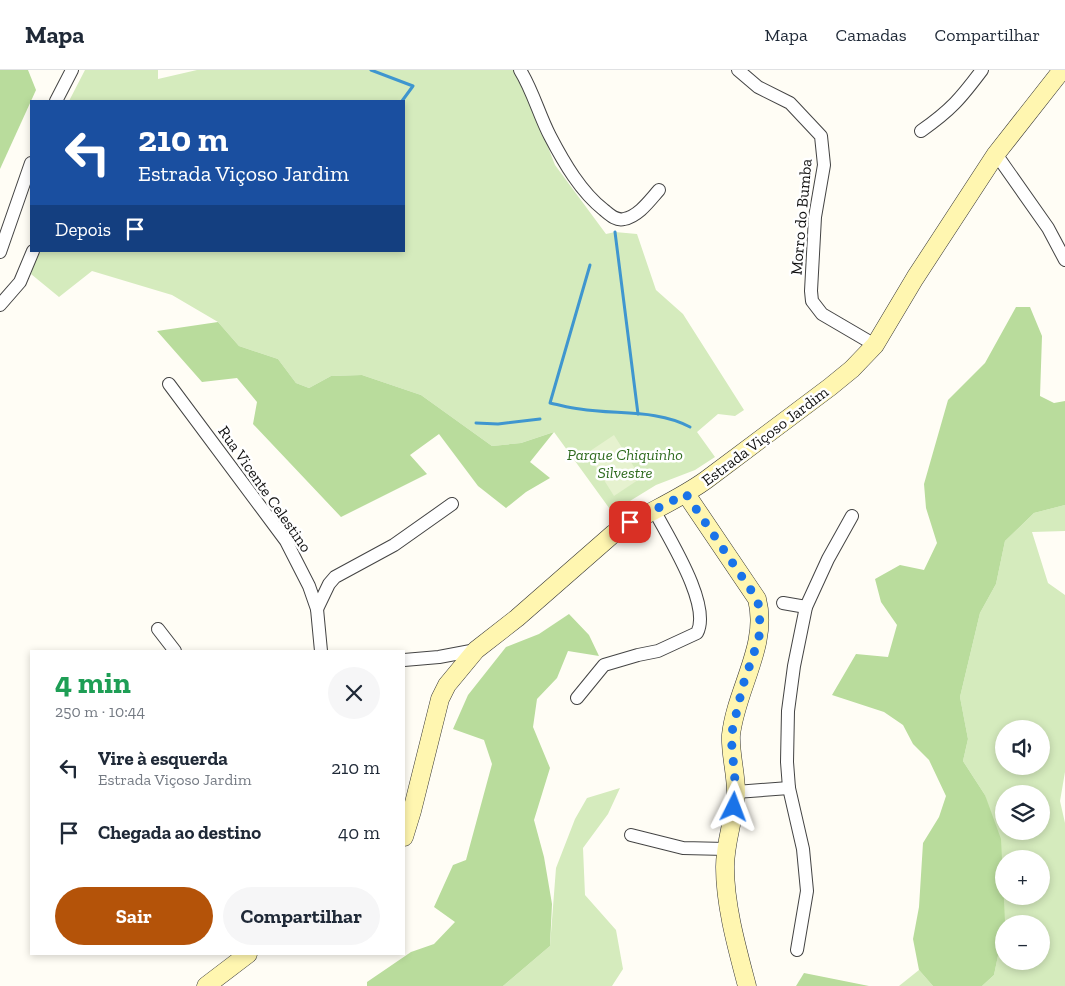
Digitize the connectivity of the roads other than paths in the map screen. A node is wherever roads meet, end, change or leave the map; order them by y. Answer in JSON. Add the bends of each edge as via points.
{"nodes":[{"id":1,"x":520,"y":70,"type":"edge"},
{"id":2,"x":738,"y":70,"type":"edge"},
{"id":3,"x":982,"y":70,"type":"edge"},
{"id":4,"x":1062,"y":70,"type":"edge"},
{"id":5,"x":67,"y":72,"type":"edge"},
{"id":6,"x":56,"y":100,"type":"edge"},
{"id":7,"x":921,"y":131,"type":"dead end"},
{"id":8,"x":996,"y":154,"type":"junction"},
{"id":9,"x":30,"y":166,"type":"edge"},
{"id":10,"x":659,"y":190,"type":"dead end"},
{"id":11,"x":0,"y":252,"type":"edge"},
{"id":12,"x":33,"y":252,"type":"edge"},
{"id":13,"x":1065,"y":260,"type":"edge"},
{"id":14,"x":0,"y":305,"type":"edge"},
{"id":15,"x":875,"y":345,"type":"junction"},
{"id":16,"x":169,"y":384,"type":"dead end"},
{"id":17,"x":686,"y":494,"type":"junction"},
{"id":18,"x":452,"y":504,"type":"dead end"},
{"id":19,"x":654,"y":510,"type":"junction"},
{"id":20,"x":852,"y":516,"type":"dead end"},
{"id":21,"x":783,"y":603,"type":"dead end"},
{"id":22,"x":806,"y":607,"type":"junction"},
{"id":23,"x":317,"y":609,"type":"junction"},
{"id":24,"x":158,"y":629,"type":"dead end"},
{"id":25,"x":174,"y":650,"type":"edge"},
{"id":26,"x":321,"y":650,"type":"edge"},
{"id":27,"x":476,"y":650,"type":"junction"},
{"id":28,"x":405,"y":660,"type":"edge"},
{"id":29,"x":577,"y":698,"type":"dead end"},
{"id":30,"x":789,"y":788,"type":"junction"},
{"id":31,"x":736,"y":792,"type":"junction"},
{"id":32,"x":405,"y":834,"type":"edge"},
{"id":33,"x":631,"y":835,"type":"dead end"},
{"id":34,"x":726,"y":849,"type":"junction"},
{"id":35,"x":797,"y":950,"type":"dead end"},
{"id":36,"x":247,"y":955,"type":"edge"},
{"id":37,"x":206,"y":986,"type":"edge"},
{"id":38,"x":747,"y":986,"type":"edge"}],
"edges":[{"from":1,"to":10,"type":"street","via":[[550,136],[592,200],[614,218],[623,220],[640,211]]},
{"from":2,"to":15,"type":"street","name":"Morro do Bumba","via":[[758,87],[790,103],[821,136],[824,166],[815,216],[812,301],[822,314]]},
{"from":3,"to":7,"type":"street","via":[[946,114]]},
{"from":4,"to":8,"type":"main road","name":"Estrada Viçoso Jardim"},
{"from":5,"to":6,"type":"street"},
{"from":8,"to":13,"type":"street","via":[[1048,228]]},
{"from":8,"to":15,"type":"main road","name":"Estrada Viçoso Jardim"},
{"from":9,"to":11,"type":"street"},
{"from":12,"to":14,"type":"street","via":[[20,282]]},
{"from":15,"to":17,"type":"main road","name":"Estrada Viçoso Jardim","via":[[830,387]]},
{"from":16,"to":23,"type":"street","name":"Rua Vicente Celestino","via":[[286,541]]},
{"from":17,"to":19,"type":"main road","name":"Estrada Viçoso Jardim"},
{"from":17,"to":31,"type":"main road","via":[[757,599],[760,611],[759,638],[731,736]]},
{"from":18,"to":23,"type":"street","via":[[394,545],[334,577]]},
{"from":19,"to":27,"type":"main road","name":"Estrada Viçoso Jardim","via":[[613,534]]},
{"from":19,"to":29,"type":"street","via":[[693,589],[700,627],[697,633],[658,651],[604,665]]},
{"from":20,"to":22,"type":"street"},
{"from":21,"to":22,"type":"street"},
{"from":22,"to":30,"type":"street","via":[[788,711]]},
{"from":23,"to":26,"type":"street","name":"Rua Vicente Celestino"},
{"from":24,"to":25,"type":"street"},
{"from":27,"to":28,"type":"street"},
{"from":27,"to":32,"type":"main road","name":"Estrada Viçoso Jardim","via":[[447,685],[440,699]]},
{"from":30,"to":31,"type":"street"},
{"from":30,"to":35,"type":"street","via":[[807,876]]},
{"from":31,"to":34,"type":"main road"},
{"from":33,"to":34,"type":"street","via":[[683,848]]},
{"from":34,"to":38,"type":"main road","via":[[729,904]]},
{"from":36,"to":37,"type":"main road"}]}
